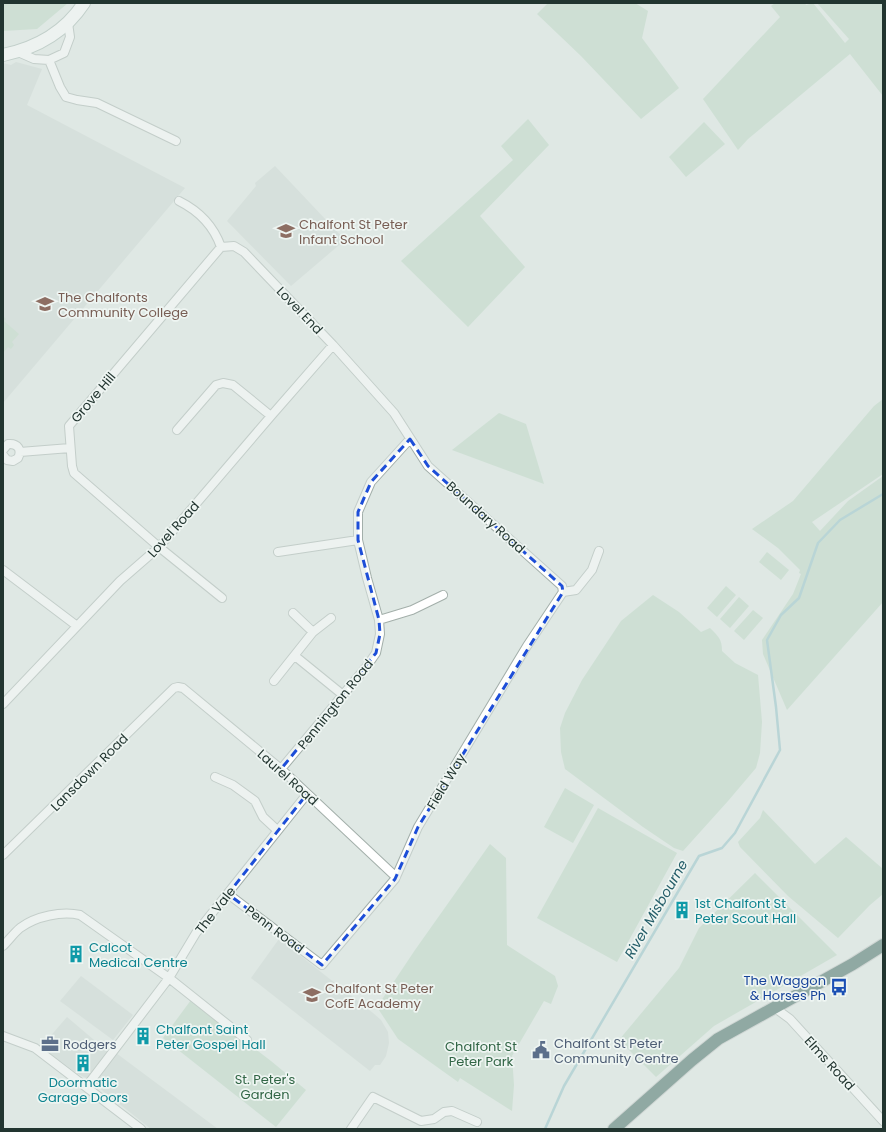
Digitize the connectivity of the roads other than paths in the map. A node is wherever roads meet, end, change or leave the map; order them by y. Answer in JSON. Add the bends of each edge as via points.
{"nodes":[{"id":1,"x":84,"y":3,"type":"edge"},
{"id":2,"x":68,"y":23,"type":"junction"},
{"id":3,"x":18,"y":52,"type":"junction"},
{"id":4,"x":3,"y":55,"type":"edge"},
{"id":5,"x":49,"y":60,"type":"junction"},
{"id":6,"x":176,"y":141,"type":"dead end"},
{"id":7,"x":179,"y":201,"type":"dead end"},
{"id":8,"x":221,"y":247,"type":"junction"},
{"id":9,"x":333,"y":345,"type":"junction"},
{"id":10,"x":271,"y":416,"type":"junction"},
{"id":11,"x":177,"y":430,"type":"dead end"},
{"id":12,"x":410,"y":439,"type":"junction"},
{"id":13,"x":70,"y":448,"type":"junction"},
{"id":14,"x":3,"y":450,"type":"edge"},
{"id":15,"x":20,"y":452,"type":"junction"},
{"id":16,"x":3,"y":455,"type":"edge"},
{"id":17,"x":358,"y":540,"type":"junction"},
{"id":18,"x":160,"y":547,"type":"junction"},
{"id":19,"x":599,"y":551,"type":"dead end"},
{"id":20,"x":278,"y":552,"type":"dead end"},
{"id":21,"x":3,"y":570,"type":"edge"},
{"id":22,"x":563,"y":592,"type":"junction"},
{"id":23,"x":443,"y":595,"type":"dead end"},
{"id":24,"x":222,"y":598,"type":"dead end"},
{"id":25,"x":294,"y":613,"type":"dead end"},
{"id":26,"x":331,"y":618,"type":"dead end"},
{"id":27,"x":379,"y":620,"type":"junction"},
{"id":28,"x":77,"y":626,"type":"junction"},
{"id":29,"x":313,"y":632,"type":"junction"},
{"id":30,"x":295,"y":656,"type":"junction"},
{"id":31,"x":274,"y":681,"type":"dead end"},
{"id":32,"x":174,"y":688,"type":"joint"},
{"id":33,"x":343,"y":695,"type":"junction"},
{"id":34,"x":3,"y":704,"type":"edge"},
{"id":35,"x":281,"y":769,"type":"junction"},
{"id":36,"x":215,"y":776,"type":"dead end"},
{"id":37,"x":307,"y":794,"type":"junction"},
{"id":38,"x":277,"y":830,"type":"junction"},
{"id":39,"x":3,"y":855,"type":"edge"},
{"id":40,"x":396,"y":877,"type":"junction"},
{"id":41,"x":228,"y":894,"type":"junction"},
{"id":42,"x":883,"y":945,"type":"edge"},
{"id":43,"x":3,"y":946,"type":"edge"},
{"id":44,"x":322,"y":965,"type":"joint"},
{"id":45,"x":169,"y":978,"type":"junction"},
{"id":46,"x":775,"y":1008,"type":"junction"},
{"id":47,"x":3,"y":1036,"type":"edge"},
{"id":48,"x":248,"y":1040,"type":"dead end"},
{"id":49,"x":86,"y":1087,"type":"junction"},
{"id":50,"x":883,"y":1121,"type":"edge"},
{"id":51,"x":477,"y":1122,"type":"dead end"},
{"id":52,"x":141,"y":1129,"type":"edge"},
{"id":53,"x":352,"y":1129,"type":"edge"},
{"id":54,"x":614,"y":1129,"type":"edge"}],
"edges":[{"from":1,"to":2,"type":"street"},
{"from":2,"to":3,"type":"street","via":[[45,41]]},
{"from":2,"to":5,"type":"street","via":[[70,37],[64,52]]},
{"from":3,"to":4,"type":"street"},
{"from":3,"to":5,"type":"street","via":[[34,59]]},
{"from":5,"to":6,"type":"street","via":[[66,97],[97,103]]},
{"from":7,"to":8,"type":"street","via":[[209,224],[217,235]]},
{"from":8,"to":9,"type":"street","name":"Lovel End","via":[[234,246],[244,252]]},
{"from":8,"to":13,"type":"street","name":"Grove Hill","via":[[69,426]]},
{"from":9,"to":10,"type":"street","name":"Lovel Road"},
{"from":9,"to":12,"type":"street","name":"Lovel End","via":[[394,413]]},
{"from":10,"to":11,"type":"street","via":[[234,385],[223,383],[216,385]]},
{"from":10,"to":18,"type":"street","name":"Lovel Road"},
{"from":12,"to":17,"type":"street","name":"Pennington Road","via":[[371,482],[358,512]]},
{"from":12,"to":22,"type":"street","name":"Boundary Road","via":[[428,466],[562,586]]},
{"from":13,"to":15,"type":"street"},
{"from":13,"to":18,"type":"street","name":"Grove Hill","via":[[74,473]]},
{"from":14,"to":15,"type":"street","via":[[8,444],[14,444]]},
{"from":15,"to":16,"type":"street","via":[[18,458],[13,461],[7,460]]},
{"from":17,"to":20,"type":"street"},
{"from":17,"to":27,"type":"street","name":"Pennington Road"},
{"from":18,"to":24,"type":"street","name":"Grove Hill"},
{"from":18,"to":28,"type":"street","name":"Lovel Road","via":[[120,582]]},
{"from":19,"to":22,"type":"street","via":[[592,570],[576,590]]},
{"from":21,"to":28,"type":"street"},
{"from":22,"to":40,"type":"street","name":"Field Way","via":[[527,646],[418,827]]},
{"from":23,"to":27,"type":"street","via":[[412,610]]},
{"from":25,"to":29,"type":"street"},
{"from":26,"to":29,"type":"street"},
{"from":27,"to":33,"type":"street","name":"Pennington Road","via":[[380,634],[376,653]]},
{"from":28,"to":34,"type":"street","name":"Lovel Road"},
{"from":29,"to":30,"type":"street"},
{"from":30,"to":31,"type":"street"},
{"from":30,"to":33,"type":"street"},
{"from":32,"to":35,"type":"street","name":"Laurel Road","via":[[183,688]]},
{"from":32,"to":39,"type":"street","name":"Lansdown Road"},
{"from":33,"to":35,"type":"street","name":"Pennington Road"},
{"from":35,"to":37,"type":"street","name":"Laurel Road"},
{"from":36,"to":38,"type":"street","via":[[255,801],[263,816]]},
{"from":37,"to":38,"type":"street","name":"The Vale"},
{"from":37,"to":40,"type":"street","name":"Laurel Road"},
{"from":38,"to":41,"type":"street","name":"The Vale"},
{"from":40,"to":44,"type":"street","name":"Field Way"},
{"from":41,"to":44,"type":"street","name":"Penn Road"},
{"from":41,"to":45,"type":"street","name":"The Vale","via":[[196,933]]},
{"from":42,"to":46,"type":"highway"},
{"from":43,"to":45,"type":"street","via":[[20,929],[33,921],[54,915],[73,914],[80,916]]},
{"from":45,"to":48,"type":"street"},
{"from":45,"to":49,"type":"street","name":"The Vale"},
{"from":46,"to":50,"type":"street","name":"Elms Road","via":[[790,1019]]},
{"from":46,"to":54,"type":"highway","via":[[718,1039]]},
{"from":47,"to":49,"type":"street","via":[[35,1048]]},
{"from":49,"to":52,"type":"street"},
{"from":51,"to":53,"type":"street","via":[[452,1112],[444,1112],[421,1121],[373,1096]]}]}
